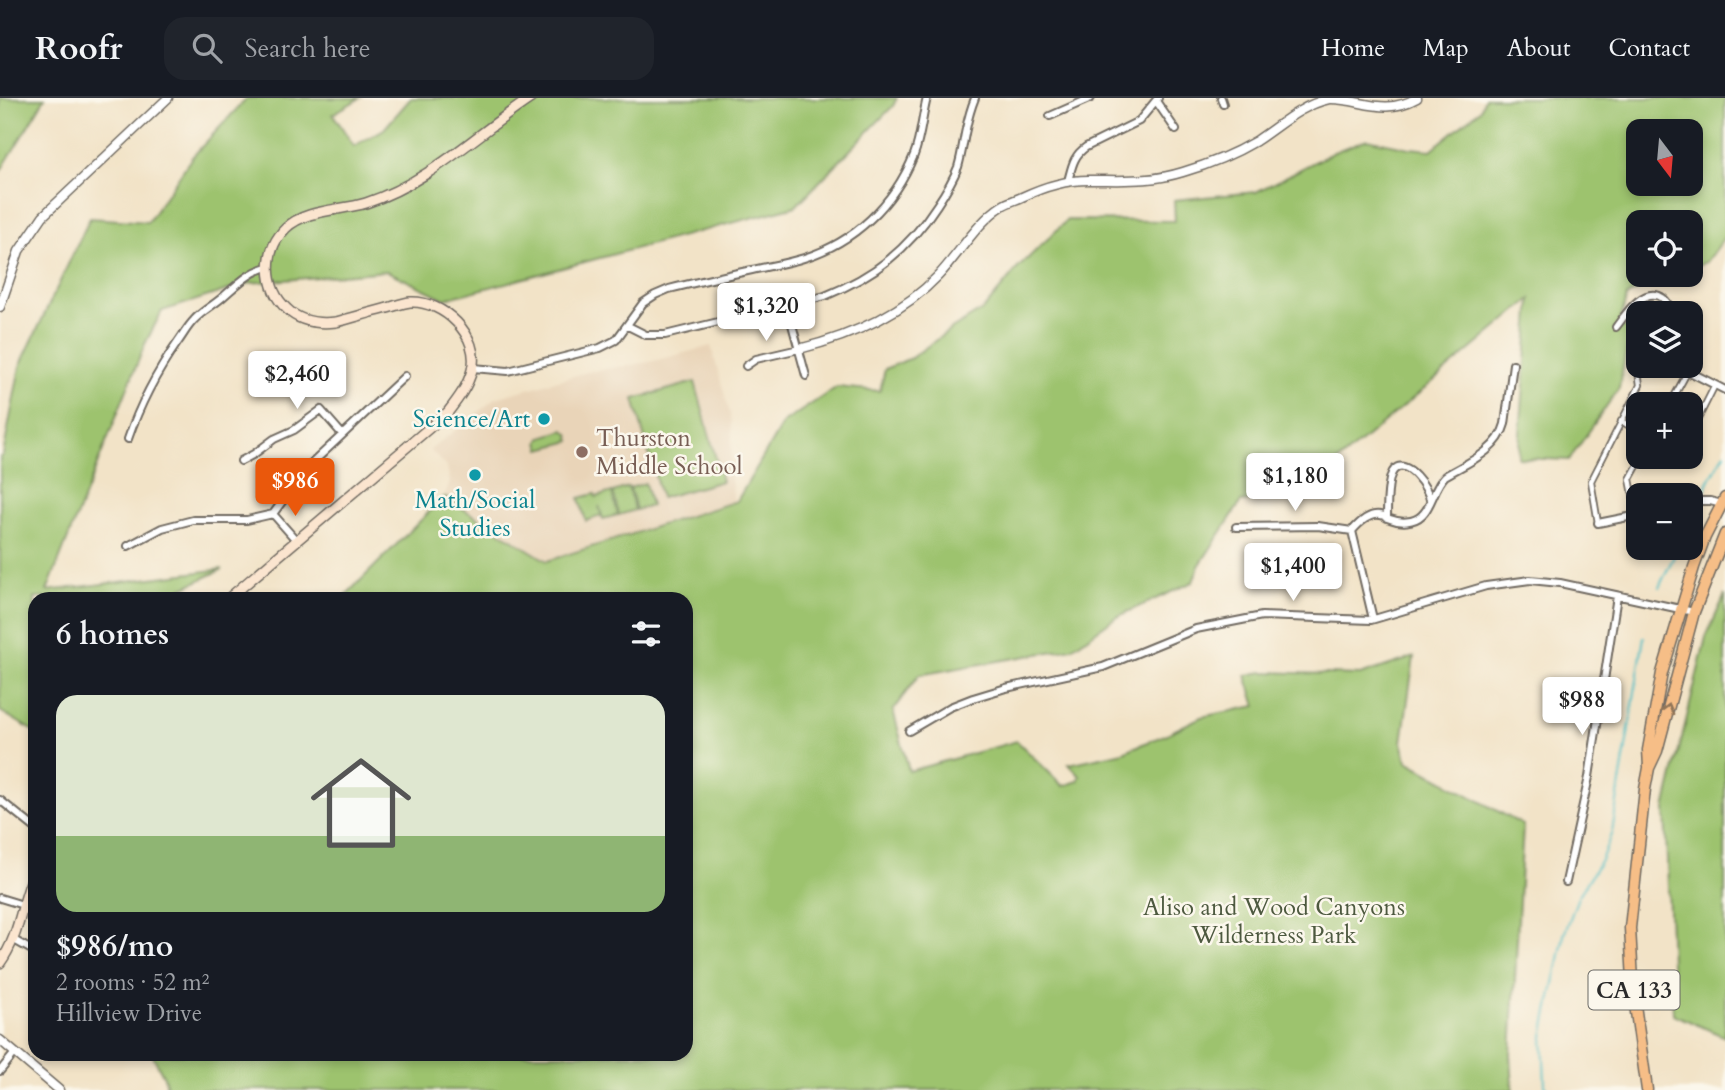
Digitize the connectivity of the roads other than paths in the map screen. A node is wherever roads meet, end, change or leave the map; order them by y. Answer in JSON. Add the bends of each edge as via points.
{"nodes":[{"id":1,"x":168,"y":98,"type":"edge"},
{"id":2,"x":531,"y":98,"type":"edge"},
{"id":3,"x":927,"y":98,"type":"edge"},
{"id":4,"x":975,"y":98,"type":"edge"},
{"id":5,"x":1091,"y":98,"type":"edge"},
{"id":6,"x":1331,"y":98,"type":"edge"},
{"id":7,"x":1417,"y":98,"type":"edge"},
{"id":8,"x":1157,"y":100,"type":"edge"},
{"id":9,"x":1050,"y":116,"type":"dead end"},
{"id":10,"x":1176,"y":130,"type":"dead end"},
{"id":11,"x":1068,"y":181,"type":"junction"},
{"id":12,"x":268,"y":267,"type":"junction"},
{"id":13,"x":1638,"y":301,"type":"edge"},
{"id":14,"x":1666,"y":301,"type":"edge"},
{"id":15,"x":787,"y":306,"type":"junction"},
{"id":16,"x":0,"y":307,"type":"edge"},
{"id":17,"x":1626,"y":313,"type":"edge"},
{"id":18,"x":628,"y":326,"type":"junction"},
{"id":19,"x":1616,"y":327,"type":"dead end"},
{"id":20,"x":799,"y":349,"type":"junction"},
{"id":21,"x":1513,"y":364,"type":"dead end"},
{"id":22,"x":746,"y":366,"type":"dead end"},
{"id":23,"x":473,"y":368,"type":"junction"},
{"id":24,"x":405,"y":376,"type":"dead end"},
{"id":25,"x":806,"y":376,"type":"dead end"},
{"id":26,"x":1639,"y":378,"type":"edge"},
{"id":27,"x":1703,"y":378,"type":"edge"},
{"id":28,"x":1715,"y":385,"type":"junction"},
{"id":29,"x":1725,"y":390,"type":"edge"},
{"id":30,"x":1703,"y":409,"type":"edge"},
{"id":31,"x":1621,"y":421,"type":"junction"},
{"id":32,"x":1626,"y":424,"type":"edge"},
{"id":33,"x":342,"y":434,"type":"junction"},
{"id":34,"x":128,"y":439,"type":"dead end"},
{"id":35,"x":241,"y":461,"type":"dead end"},
{"id":36,"x":1430,"y":500,"type":"junction"},
{"id":37,"x":1703,"y":501,"type":"edge"},
{"id":38,"x":1723,"y":501,"type":"edge"},
{"id":39,"x":273,"y":514,"type":"junction"},
{"id":40,"x":1626,"y":517,"type":"edge"},
{"id":41,"x":1387,"y":519,"type":"junction"},
{"id":42,"x":1598,"y":523,"type":"joint"},
{"id":43,"x":1236,"y":527,"type":"dead end"},
{"id":44,"x":1352,"y":531,"type":"junction"},
{"id":45,"x":1725,"y":534,"type":"edge"},
{"id":46,"x":296,"y":540,"type":"junction"},
{"id":47,"x":128,"y":546,"type":"dead end"},
{"id":48,"x":236,"y":592,"type":"edge"},
{"id":49,"x":1617,"y":596,"type":"junction"},
{"id":50,"x":1681,"y":610,"type":"junction"},
{"id":51,"x":1694,"y":612,"type":"junction"},
{"id":52,"x":1373,"y":619,"type":"junction"},
{"id":53,"x":909,"y":731,"type":"dead end"},
{"id":54,"x":1649,"y":768,"type":"junction"},
{"id":55,"x":0,"y":800,"type":"edge"},
{"id":56,"x":28,"y":822,"type":"edge"},
{"id":57,"x":1566,"y":882,"type":"dead end"},
{"id":58,"x":28,"y":892,"type":"edge"},
{"id":59,"x":0,"y":898,"type":"edge"},
{"id":60,"x":23,"y":905,"type":"junction"},
{"id":61,"x":14,"y":940,"type":"junction"},
{"id":62,"x":28,"y":948,"type":"edge"},
{"id":63,"x":0,"y":963,"type":"edge"},
{"id":64,"x":0,"y":1040,"type":"edge"},
{"id":65,"x":15,"y":1053,"type":"junction"},
{"id":66,"x":0,"y":1071,"type":"edge"},
{"id":67,"x":58,"y":1090,"type":"edge"},
{"id":68,"x":1647,"y":1090,"type":"edge"}],
"edges":[{"from":1,"to":16,"type":"street","via":[[43,216],[19,251]]},
{"from":2,"to":12,"type":"main road","via":[[436,168],[394,192],[293,223],[277,239]]},
{"from":3,"to":18,"type":"street","via":[[907,171],[862,228],[803,258],[669,289],[643,303]]},
{"from":4,"to":15,"type":"street","via":[[957,168],[917,234],[890,260],[850,285]]},
{"from":5,"to":9,"type":"street"},
{"from":6,"to":7,"type":"street","via":[[1400,105]]},
{"from":6,"to":11,"type":"street","via":[[1307,106],[1251,143],[1198,167],[1143,181]]},
{"from":8,"to":10,"type":"street"},
{"from":8,"to":11,"type":"street","via":[[1139,121],[1079,152]]},
{"from":11,"to":20,"type":"street","via":[[1003,206],[984,221],[937,277],[895,311],[852,333]]},
{"from":12,"to":23,"type":"main road","via":[[282,305],[311,322],[336,322],[410,302],[443,311],[468,335]]},
{"from":12,"to":34,"type":"street","via":[[243,278],[194,320],[147,393]]},
{"from":13,"to":14,"type":"street","via":[[1659,296]]},
{"from":15,"to":18,"type":"street","via":[[665,335],[646,335]]},
{"from":15,"to":20,"type":"street"},
{"from":17,"to":19,"type":"street"},
{"from":18,"to":23,"type":"street","via":[[616,340],[600,348],[508,371]]},
{"from":20,"to":22,"type":"street","via":[[756,359]]},
{"from":20,"to":25,"type":"street"},
{"from":21,"to":36,"type":"street","via":[[1502,433],[1496,443],[1444,476]]},
{"from":23,"to":46,"type":"main road","via":[[448,412]]},
{"from":24,"to":33,"type":"street"},
{"from":26,"to":31,"type":"street","via":[[1640,385]]},
{"from":27,"to":28,"type":"street"},
{"from":28,"to":29,"type":"street"},
{"from":28,"to":30,"type":"street"},
{"from":31,"to":32,"type":"street"},
{"from":31,"to":42,"type":"street","via":[[1591,481]]},
{"from":33,"to":35,"type":"street","via":[[321,410]]},
{"from":33,"to":39,"type":"street","via":[[307,468]]},
{"from":36,"to":41,"type":"street","via":[[1422,516],[1413,521]]},
{"from":36,"to":41,"type":"street","via":[[1414,473],[1399,466],[1392,472]]},
{"from":37,"to":38,"type":"street"},
{"from":38,"to":50,"type":"main road","number":"CA 133","via":[[1705,537]]},
{"from":39,"to":46,"type":"street"},
{"from":39,"to":47,"type":"street","via":[[247,520],[192,520],[162,528]]},
{"from":40,"to":42,"type":"street"},
{"from":41,"to":44,"type":"street","via":[[1370,516]]},
{"from":43,"to":44,"type":"street","via":[[1318,526]]},
{"from":44,"to":52,"type":"street"},
{"from":45,"to":51,"type":"main road","number":"CA 133"},
{"from":46,"to":48,"type":"main road"},
{"from":49,"to":50,"type":"street"},
{"from":49,"to":52,"type":"street","via":[[1530,580],[1462,593]]},
{"from":49,"to":57,"type":"street","via":[[1590,777]]},
{"from":50,"to":51,"type":"street"},
{"from":50,"to":54,"type":"main road","number":"CA 133","via":[[1662,673]]},
{"from":54,"to":51,"type":"main road","number":"CA 133","one_way":true},
{"from":52,"to":53,"type":"street","via":[[1262,616],[1196,629],[1103,667],[973,698]]},
{"from":54,"to":68,"type":"main road","number":"CA 133","via":[[1630,928]]},
{"from":55,"to":56,"type":"street"},
{"from":58,"to":60,"type":"main road"},
{"from":59,"to":60,"type":"street"},
{"from":60,"to":61,"type":"main road"},
{"from":61,"to":62,"type":"street"},
{"from":61,"to":63,"type":"main road"},
{"from":64,"to":65,"type":"street"},
{"from":65,"to":66,"type":"street"},
{"from":65,"to":67,"type":"street"}]}
